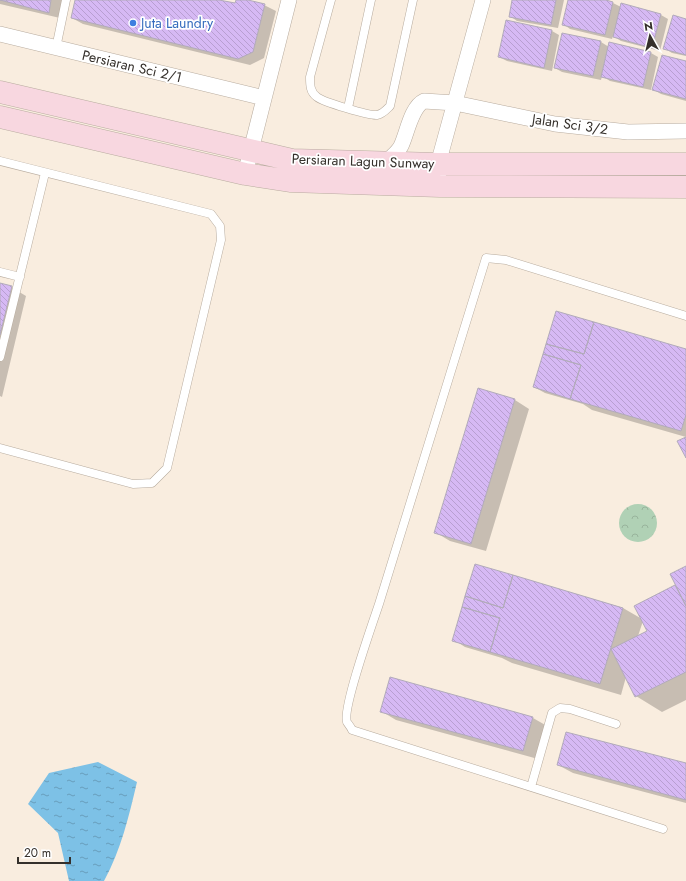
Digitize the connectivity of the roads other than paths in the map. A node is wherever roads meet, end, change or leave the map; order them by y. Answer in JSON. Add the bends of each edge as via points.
{"nodes":[{"id":1,"x":66,"y":0,"type":"edge"},
{"id":2,"x":289,"y":0,"type":"edge"},
{"id":3,"x":331,"y":0,"type":"edge"},
{"id":4,"x":371,"y":0,"type":"edge"},
{"id":5,"x":413,"y":0,"type":"edge"},
{"id":6,"x":483,"y":0,"type":"edge"},
{"id":7,"x":0,"y":34,"type":"edge"},
{"id":8,"x":56,"y":48,"type":"junction"},
{"id":9,"x":0,"y":92,"type":"edge"},
{"id":10,"x":264,"y":98,"type":"junction"},
{"id":11,"x":455,"y":103,"type":"junction"},
{"id":12,"x":348,"y":108,"type":"junction"},
{"id":13,"x":0,"y":117,"type":"edge"},
{"id":14,"x":686,"y":131,"type":"edge"},
{"id":15,"x":250,"y":151,"type":"junction"},
{"id":16,"x":0,"y":161,"type":"edge"},
{"id":17,"x":387,"y":162,"type":"junction"},
{"id":18,"x":438,"y":164,"type":"junction"},
{"id":19,"x":686,"y":164,"type":"edge"},
{"id":20,"x":45,"y":173,"type":"junction"},
{"id":21,"x":245,"y":174,"type":"junction"},
{"id":22,"x":440,"y":186,"type":"junction"},
{"id":23,"x":686,"y":186,"type":"edge"},
{"id":24,"x":0,"y":272,"type":"edge"},
{"id":25,"x":20,"y":277,"type":"junction"},
{"id":26,"x":686,"y":316,"type":"edge"},
{"id":27,"x":0,"y":357,"type":"edge"},
{"id":28,"x":0,"y":448,"type":"edge"},
{"id":29,"x":616,"y":724,"type":"dead end"},
{"id":30,"x":531,"y":787,"type":"junction"},
{"id":31,"x":664,"y":829,"type":"dead end"}],
"edges":[{"from":1,"to":8,"type":"lane"},
{"from":2,"to":10,"type":"street"},
{"from":3,"to":12,"type":"lane","via":[[310,78],[310,88],[316,97]]},
{"from":4,"to":12,"type":"lane"},
{"from":5,"to":12,"type":"lane","via":[[390,106],[385,112],[377,115]]},
{"from":6,"to":11,"type":"street"},
{"from":7,"to":8,"type":"street","name":"Persiaran Sci 2/1"},
{"from":8,"to":10,"type":"street","name":"Persiaran Sci 2/1"},
{"from":9,"to":15,"type":"main road","name":"Persiaran Lagun Sunway"},
{"from":10,"to":15,"type":"street"},
{"from":11,"to":14,"type":"street","name":"Jalan Sci 3/2","via":[[555,124],[628,132]]},
{"from":11,"to":17,"type":"street","name":"Jalan Sci 3/2","via":[[420,103],[413,113],[401,147]]},
{"from":11,"to":18,"type":"street"},
{"from":13,"to":21,"type":"main road","name":"Persiaran Lagun Sunway"},
{"from":15,"to":17,"type":"main road","name":"Persiaran Lagun Sunway","via":[[292,160]]},
{"from":15,"to":21,"type":"street"},
{"from":16,"to":20,"type":"lane"},
{"from":17,"to":18,"type":"main road","name":"Persiaran Lagun Sunway"},
{"from":18,"to":19,"type":"main road","name":"Persiaran Lagun Sunway"},
{"from":18,"to":22,"type":"street"},
{"from":20,"to":25,"type":"lane"},
{"from":20,"to":28,"type":"lane","via":[[211,214],[220,226],[221,240],[167,468],[152,483],[133,484]]},
{"from":21,"to":22,"type":"main road","name":"Persiaran Lagun Sunway","via":[[290,181]]},
{"from":22,"to":23,"type":"main road","name":"Persiaran Lagun Sunway"},
{"from":24,"to":25,"type":"lane"},
{"from":25,"to":27,"type":"lane"},
{"from":26,"to":30,"type":"lane","via":[[506,260],[486,258],[362,656],[347,708],[347,721],[352,730]]},
{"from":29,"to":30,"type":"lane","via":[[570,709],[560,708],[552,713]]},
{"from":30,"to":31,"type":"lane"}]}
